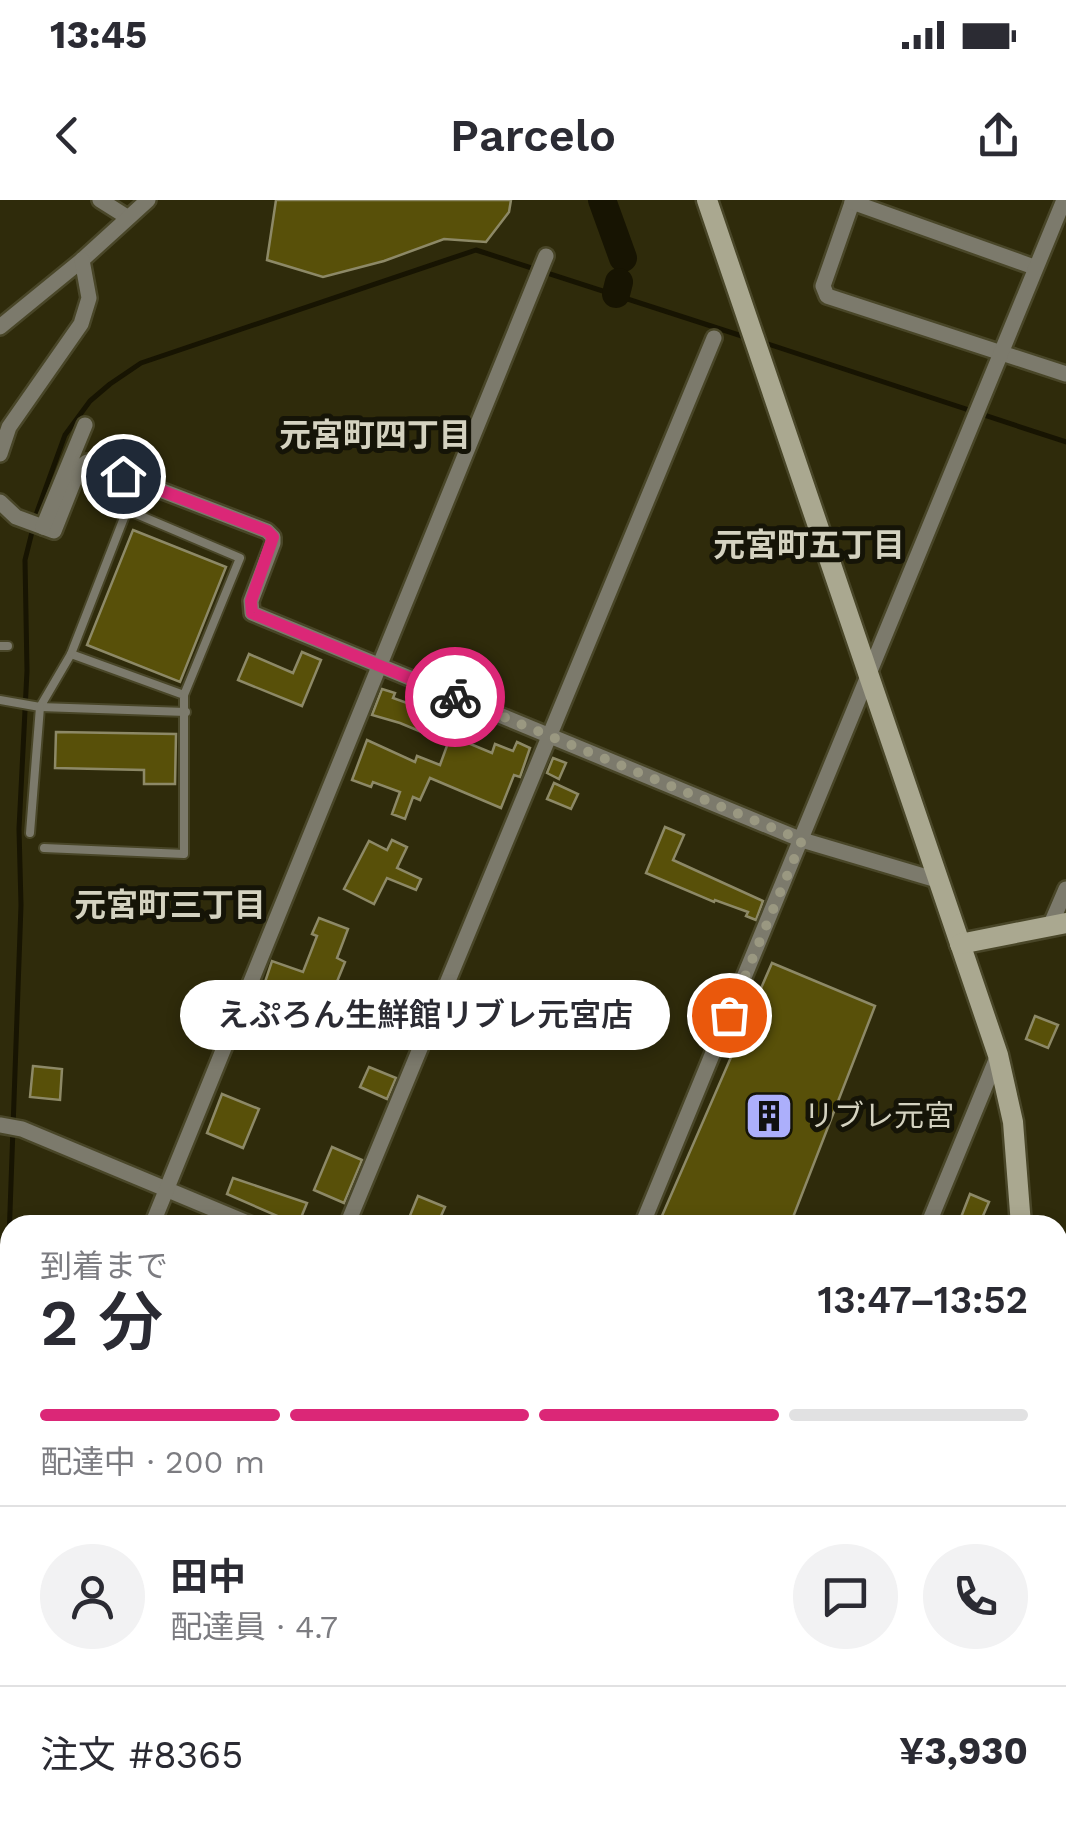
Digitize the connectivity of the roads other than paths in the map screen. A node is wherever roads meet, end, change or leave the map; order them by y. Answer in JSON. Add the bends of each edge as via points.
{"nodes":[{"id":1,"x":100,"y":200,"type":"edge"},
{"id":2,"x":148,"y":200,"type":"edge"},
{"id":3,"x":708,"y":200,"type":"edge"},
{"id":4,"x":1064,"y":200,"type":"edge"},
{"id":5,"x":852,"y":201,"type":"edge"},
{"id":6,"x":127,"y":217,"type":"junction"},
{"id":7,"x":546,"y":256,"type":"dead end"},
{"id":8,"x":82,"y":260,"type":"junction"},
{"id":9,"x":1034,"y":267,"type":"junction"},
{"id":10,"x":0,"y":327,"type":"edge"},
{"id":11,"x":714,"y":338,"type":"dead end"},
{"id":12,"x":1002,"y":353,"type":"junction"},
{"id":13,"x":1066,"y":374,"type":"edge"},
{"id":14,"x":84,"y":425,"type":"dead end"},
{"id":15,"x":0,"y":454,"type":"edge"},
{"id":16,"x":0,"y":502,"type":"edge"},
{"id":17,"x":43,"y":527,"type":"junction"},
{"id":18,"x":71,"y":654,"type":"junction"},
{"id":19,"x":380,"y":665,"type":"junction"},
{"id":20,"x":868,"y":673,"type":"junction"},
{"id":21,"x":184,"y":695,"type":"junction"},
{"id":22,"x":0,"y":700,"type":"edge"},
{"id":23,"x":40,"y":707,"type":"junction"},
{"id":24,"x":186,"y":712,"type":"junction"},
{"id":25,"x":549,"y":736,"type":"junction"},
{"id":26,"x":30,"y":834,"type":"dead end"},
{"id":27,"x":802,"y":840,"type":"junction"},
{"id":28,"x":44,"y":848,"type":"dead end"},
{"id":29,"x":937,"y":880,"type":"junction"},
{"id":30,"x":1066,"y":889,"type":"edge"},
{"id":31,"x":1058,"y":924,"type":"edge"},
{"id":32,"x":960,"y":944,"type":"junction"},
{"id":33,"x":998,"y":1055,"type":"junction"},
{"id":34,"x":1,"y":1125,"type":"edge"},
{"id":35,"x":167,"y":1190,"type":"junction"},
{"id":36,"x":156,"y":1215,"type":"edge"},
{"id":37,"x":228,"y":1215,"type":"edge"},
{"id":38,"x":352,"y":1215,"type":"edge"},
{"id":39,"x":646,"y":1215,"type":"edge"},
{"id":40,"x":932,"y":1215,"type":"edge"},
{"id":41,"x":1020,"y":1215,"type":"edge"}],
"edges":[{"from":1,"to":6,"type":"street"},
{"from":2,"to":6,"type":"street"},
{"from":3,"to":20,"type":"street"},
{"from":4,"to":9,"type":"street"},
{"from":5,"to":9,"type":"street"},
{"from":5,"to":12,"type":"street","via":[[822,286],[827,296]]},
{"from":6,"to":8,"type":"street"},
{"from":7,"to":19,"type":"street"},
{"from":8,"to":10,"type":"street"},
{"from":8,"to":15,"type":"street","via":[[89,298],[81,324],[10,427]]},
{"from":9,"to":12,"type":"street"},
{"from":11,"to":25,"type":"street"},
{"from":12,"to":13,"type":"street"},
{"from":12,"to":20,"type":"street"},
{"from":14,"to":17,"type":"street"},
{"from":16,"to":17,"type":"street"},
{"from":17,"to":19,"type":"street","via":[[54,531],[87,462],[267,531],[272,544],[252,613]]},
{"from":18,"to":21,"type":"lane"},
{"from":18,"to":21,"type":"lane","via":[[127,510],[240,558]]},
{"from":18,"to":23,"type":"lane"},
{"from":19,"to":25,"type":"street"},
{"from":19,"to":35,"type":"street"},
{"from":20,"to":27,"type":"street"},
{"from":20,"to":29,"type":"street"},
{"from":21,"to":24,"type":"lane"},
{"from":22,"to":23,"type":"lane"},
{"from":23,"to":24,"type":"lane"},
{"from":23,"to":26,"type":"lane"},
{"from":24,"to":28,"type":"lane","via":[[184,854]]},
{"from":25,"to":27,"type":"street"},
{"from":25,"to":38,"type":"street"},
{"from":27,"to":29,"type":"street"},
{"from":27,"to":39,"type":"street"},
{"from":29,"to":32,"type":"street"},
{"from":30,"to":31,"type":"street"},
{"from":31,"to":32,"type":"street"},
{"from":32,"to":33,"type":"street"},
{"from":33,"to":40,"type":"street"},
{"from":33,"to":41,"type":"street","via":[[1013,1122]]},
{"from":34,"to":35,"type":"street"},
{"from":35,"to":36,"type":"street"},
{"from":35,"to":37,"type":"street"}]}
